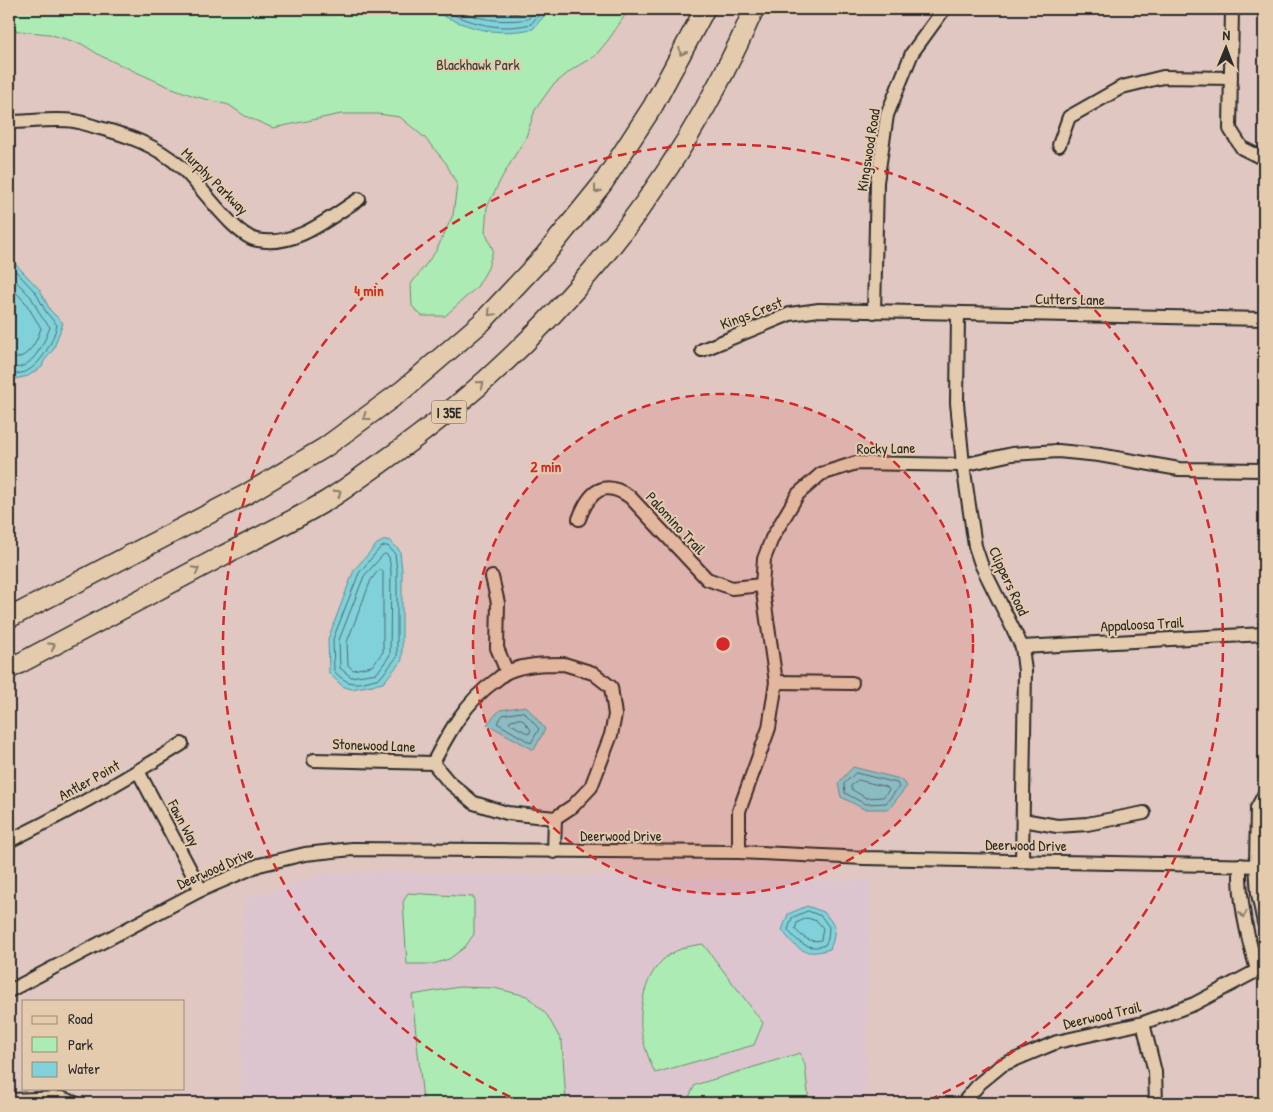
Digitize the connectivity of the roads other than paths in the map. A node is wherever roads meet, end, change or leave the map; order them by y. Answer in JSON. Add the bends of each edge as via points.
{"nodes":[{"id":1,"x":705,"y":9,"type":"edge"},
{"id":2,"x":754,"y":9,"type":"edge"},
{"id":3,"x":944,"y":9,"type":"edge"},
{"id":4,"x":1232,"y":9,"type":"edge"},
{"id":5,"x":1231,"y":78,"type":"junction"},
{"id":6,"x":9,"y":122,"type":"edge"},
{"id":7,"x":1059,"y":145,"type":"dead end"},
{"id":8,"x":1264,"y":157,"type":"edge"},
{"id":9,"x":359,"y":199,"type":"dead end"},
{"id":10,"x":874,"y":312,"type":"junction"},
{"id":11,"x":958,"y":313,"type":"junction"},
{"id":12,"x":1264,"y":320,"type":"edge"},
{"id":13,"x":702,"y":350,"type":"dead end"},
{"id":14,"x":963,"y":465,"type":"junction"},
{"id":15,"x":1264,"y":470,"type":"edge"},
{"id":16,"x":579,"y":519,"type":"dead end"},
{"id":17,"x":492,"y":577,"type":"dead end"},
{"id":18,"x":762,"y":585,"type":"junction"},
{"id":19,"x":9,"y":618,"type":"edge"},
{"id":20,"x":1264,"y":634,"type":"edge"},
{"id":21,"x":1022,"y":647,"type":"junction"},
{"id":22,"x":9,"y":668,"type":"edge"},
{"id":23,"x":507,"y":672,"type":"junction"},
{"id":24,"x":776,"y":682,"type":"junction"},
{"id":25,"x":852,"y":683,"type":"dead end"},
{"id":26,"x":182,"y":744,"type":"dead end"},
{"id":27,"x":314,"y":760,"type":"dead end"},
{"id":28,"x":433,"y":763,"type":"junction"},
{"id":29,"x":138,"y":772,"type":"junction"},
{"id":30,"x":1264,"y":795,"type":"edge"},
{"id":31,"x":1144,"y":814,"type":"dead end"},
{"id":32,"x":554,"y":818,"type":"junction"},
{"id":33,"x":1023,"y":820,"type":"junction"},
{"id":34,"x":9,"y":841,"type":"edge"},
{"id":35,"x":554,"y":852,"type":"junction"},
{"id":36,"x":740,"y":852,"type":"junction"},
{"id":37,"x":1022,"y":861,"type":"junction"},
{"id":38,"x":1240,"y":865,"type":"junction"},
{"id":39,"x":1260,"y":866,"type":"edge"},
{"id":40,"x":201,"y":890,"type":"junction"},
{"id":41,"x":1264,"y":923,"type":"edge"},
{"id":42,"x":1261,"y":968,"type":"edge"},
{"id":43,"x":9,"y":991,"type":"edge"},
{"id":44,"x":1143,"y":1023,"type":"junction"},
{"id":45,"x":10,"y":1098,"type":"edge"},
{"id":46,"x":76,"y":1103,"type":"edge"},
{"id":47,"x":963,"y":1103,"type":"edge"},
{"id":48,"x":1156,"y":1103,"type":"edge"}],
"edges":[{"from":1,"to":19,"type":"highway","one_way":true,"via":[[653,106],[603,183],[546,255],[482,322],[403,390],[324,448],[245,495]]},
{"from":22,"to":2,"type":"highway","number":"I 35E","one_way":true,"via":[[328,500],[422,434],[509,360],[576,290],[636,216],[689,137],[735,53]]},
{"from":3,"to":10,"type":"street","name":"Kingswood Road","via":[[912,53],[887,114],[877,182]]},
{"from":4,"to":5,"type":"street"},
{"from":5,"to":7,"type":"street","via":[[1163,77],[1122,87],[1069,116]]},
{"from":5,"to":8,"type":"street","via":[[1230,128],[1242,148]]},
{"from":6,"to":9,"type":"street","name":"Murphy Parkway","via":[[73,121],[135,138],[182,167],[223,215],[250,239],[259,241],[279,242],[302,235]]},
{"from":10,"to":11,"type":"street","name":"Cutters Lane"},
{"from":10,"to":13,"type":"street","name":"Kings Crest","via":[[819,310],[790,314]]},
{"from":11,"to":12,"type":"street","name":"Cutters Lane"},
{"from":11,"to":14,"type":"street","name":"Clippers Road","via":[[957,403]]},
{"from":14,"to":15,"type":"street","name":"Rocky Lane","via":[[1012,454],[1058,451],[1179,469]]},
{"from":14,"to":18,"type":"street","name":"Rocky Lane","via":[[856,463],[821,474],[798,494],[772,538],[764,559]]},
{"from":14,"to":21,"type":"street","name":"Clippers Road","via":[[975,546]]},
{"from":16,"to":18,"type":"street","name":"Palomino Trail","via":[[594,493],[606,488],[620,490],[706,580],[732,588]]},
{"from":17,"to":23,"type":"street","via":[[498,604],[497,648]]},
{"from":18,"to":24,"type":"street","name":"Rocky Lane"},
{"from":20,"to":21,"type":"street","name":"Appaloosa Trail"},
{"from":21,"to":33,"type":"street","name":"Clippers Road","via":[[1025,671]]},
{"from":23,"to":28,"type":"street","via":[[466,708]]},
{"from":23,"to":32,"type":"street","via":[[536,665],[564,664],[593,673],[611,687],[615,715],[591,787],[573,806]]},
{"from":24,"to":25,"type":"street"},
{"from":24,"to":36,"type":"street","name":"Rocky Lane","via":[[770,728],[739,812]]},
{"from":26,"to":29,"type":"street","name":"Antler Point"},
{"from":27,"to":28,"type":"street","name":"Stonewood Lane"},
{"from":28,"to":32,"type":"street","via":[[474,803],[507,813]]},
{"from":29,"to":34,"type":"street","name":"Antler Point"},
{"from":29,"to":40,"type":"street","name":"Fawn Way"},
{"from":30,"to":39,"type":"street","via":[[1257,808]]},
{"from":31,"to":33,"type":"street","via":[[1057,826]]},
{"from":32,"to":35,"type":"street"},
{"from":33,"to":37,"type":"street","name":"Clippers Road"},
{"from":35,"to":36,"type":"street","name":"Deerwood Drive"},
{"from":35,"to":40,"type":"street","name":"Deerwood Drive","via":[[352,848],[305,854],[259,865]]},
{"from":36,"to":37,"type":"street","name":"Deerwood Drive"},
{"from":37,"to":38,"type":"street","name":"Deerwood Drive"},
{"from":38,"to":39,"type":"street","name":"Deerwood Drive"},
{"from":38,"to":42,"type":"street","name":"Deerwood Trail","one_way":true,"via":[[1240,894],[1247,936]]},
{"from":39,"to":41,"type":"street","via":[[1258,894]]},
{"from":40,"to":43,"type":"street","name":"Deerwood Drive"},
{"from":42,"to":44,"type":"street","name":"Deerwood Trail","via":[[1194,1004]]},
{"from":44,"to":47,"type":"street","name":"Deerwood Trail","via":[[1057,1042],[1002,1065],[980,1082]]},
{"from":44,"to":48,"type":"street","via":[[1155,1072]]},
{"from":45,"to":46,"type":"street","via":[[61,1098]]}]}
